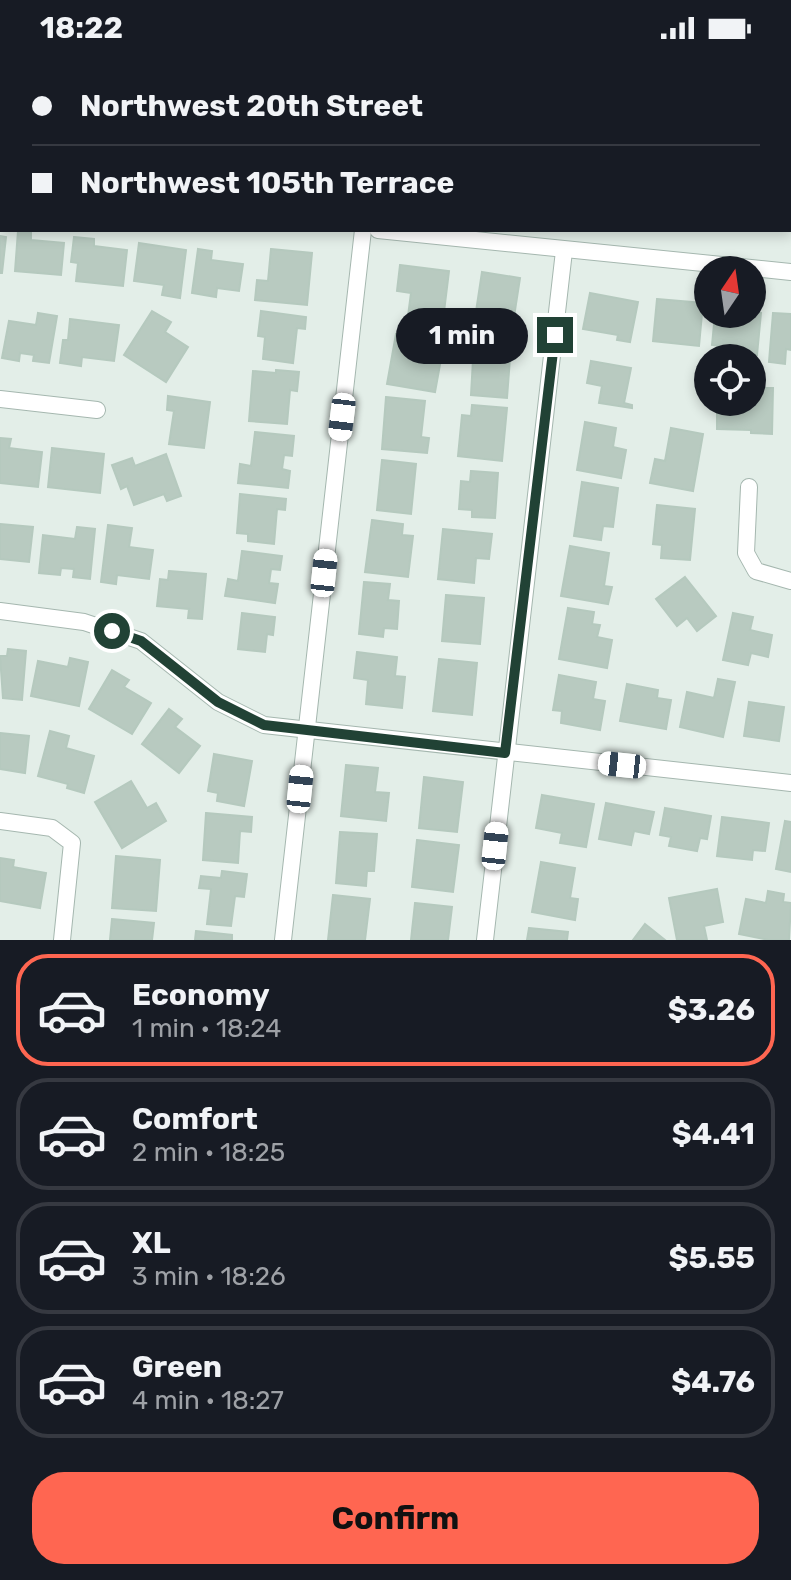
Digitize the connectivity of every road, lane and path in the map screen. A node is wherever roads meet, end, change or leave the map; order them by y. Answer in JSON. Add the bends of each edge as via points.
{"nodes":[{"id":1,"x":363,"y":232,"type":"edge"},
{"id":2,"x":396,"y":232,"type":"edge"},
{"id":3,"x":564,"y":251,"type":"junction"},
{"id":4,"x":791,"y":272,"type":"edge"},
{"id":5,"x":0,"y":399,"type":"edge"},
{"id":6,"x":97,"y":410,"type":"dead end"},
{"id":7,"x":749,"y":487,"type":"dead end"},
{"id":8,"x":791,"y":581,"type":"edge"},
{"id":9,"x":0,"y":611,"type":"edge"},
{"id":10,"x":306,"y":729,"type":"junction"},
{"id":11,"x":505,"y":753,"type":"junction"},
{"id":12,"x":791,"y":783,"type":"edge"},
{"id":13,"x":0,"y":821,"type":"edge"},
{"id":14,"x":62,"y":940,"type":"edge"},
{"id":15,"x":283,"y":940,"type":"edge"},
{"id":16,"x":485,"y":940,"type":"edge"}],
"edges":[{"from":1,"to":10,"type":"street"},
{"from":2,"to":3,"type":"street"},
{"from":3,"to":4,"type":"street"},
{"from":3,"to":11,"type":"street"},
{"from":5,"to":6,"type":"street"},
{"from":7,"to":8,"type":"street","via":[[746,553],[756,571]]},
{"from":9,"to":10,"type":"street","via":[[84,622],[141,641],[218,702],[264,725]]},
{"from":10,"to":11,"type":"street"},
{"from":10,"to":15,"type":"street"},
{"from":11,"to":12,"type":"street"},
{"from":11,"to":16,"type":"street"},
{"from":13,"to":14,"type":"street","via":[[52,828],[72,843]]}]}
